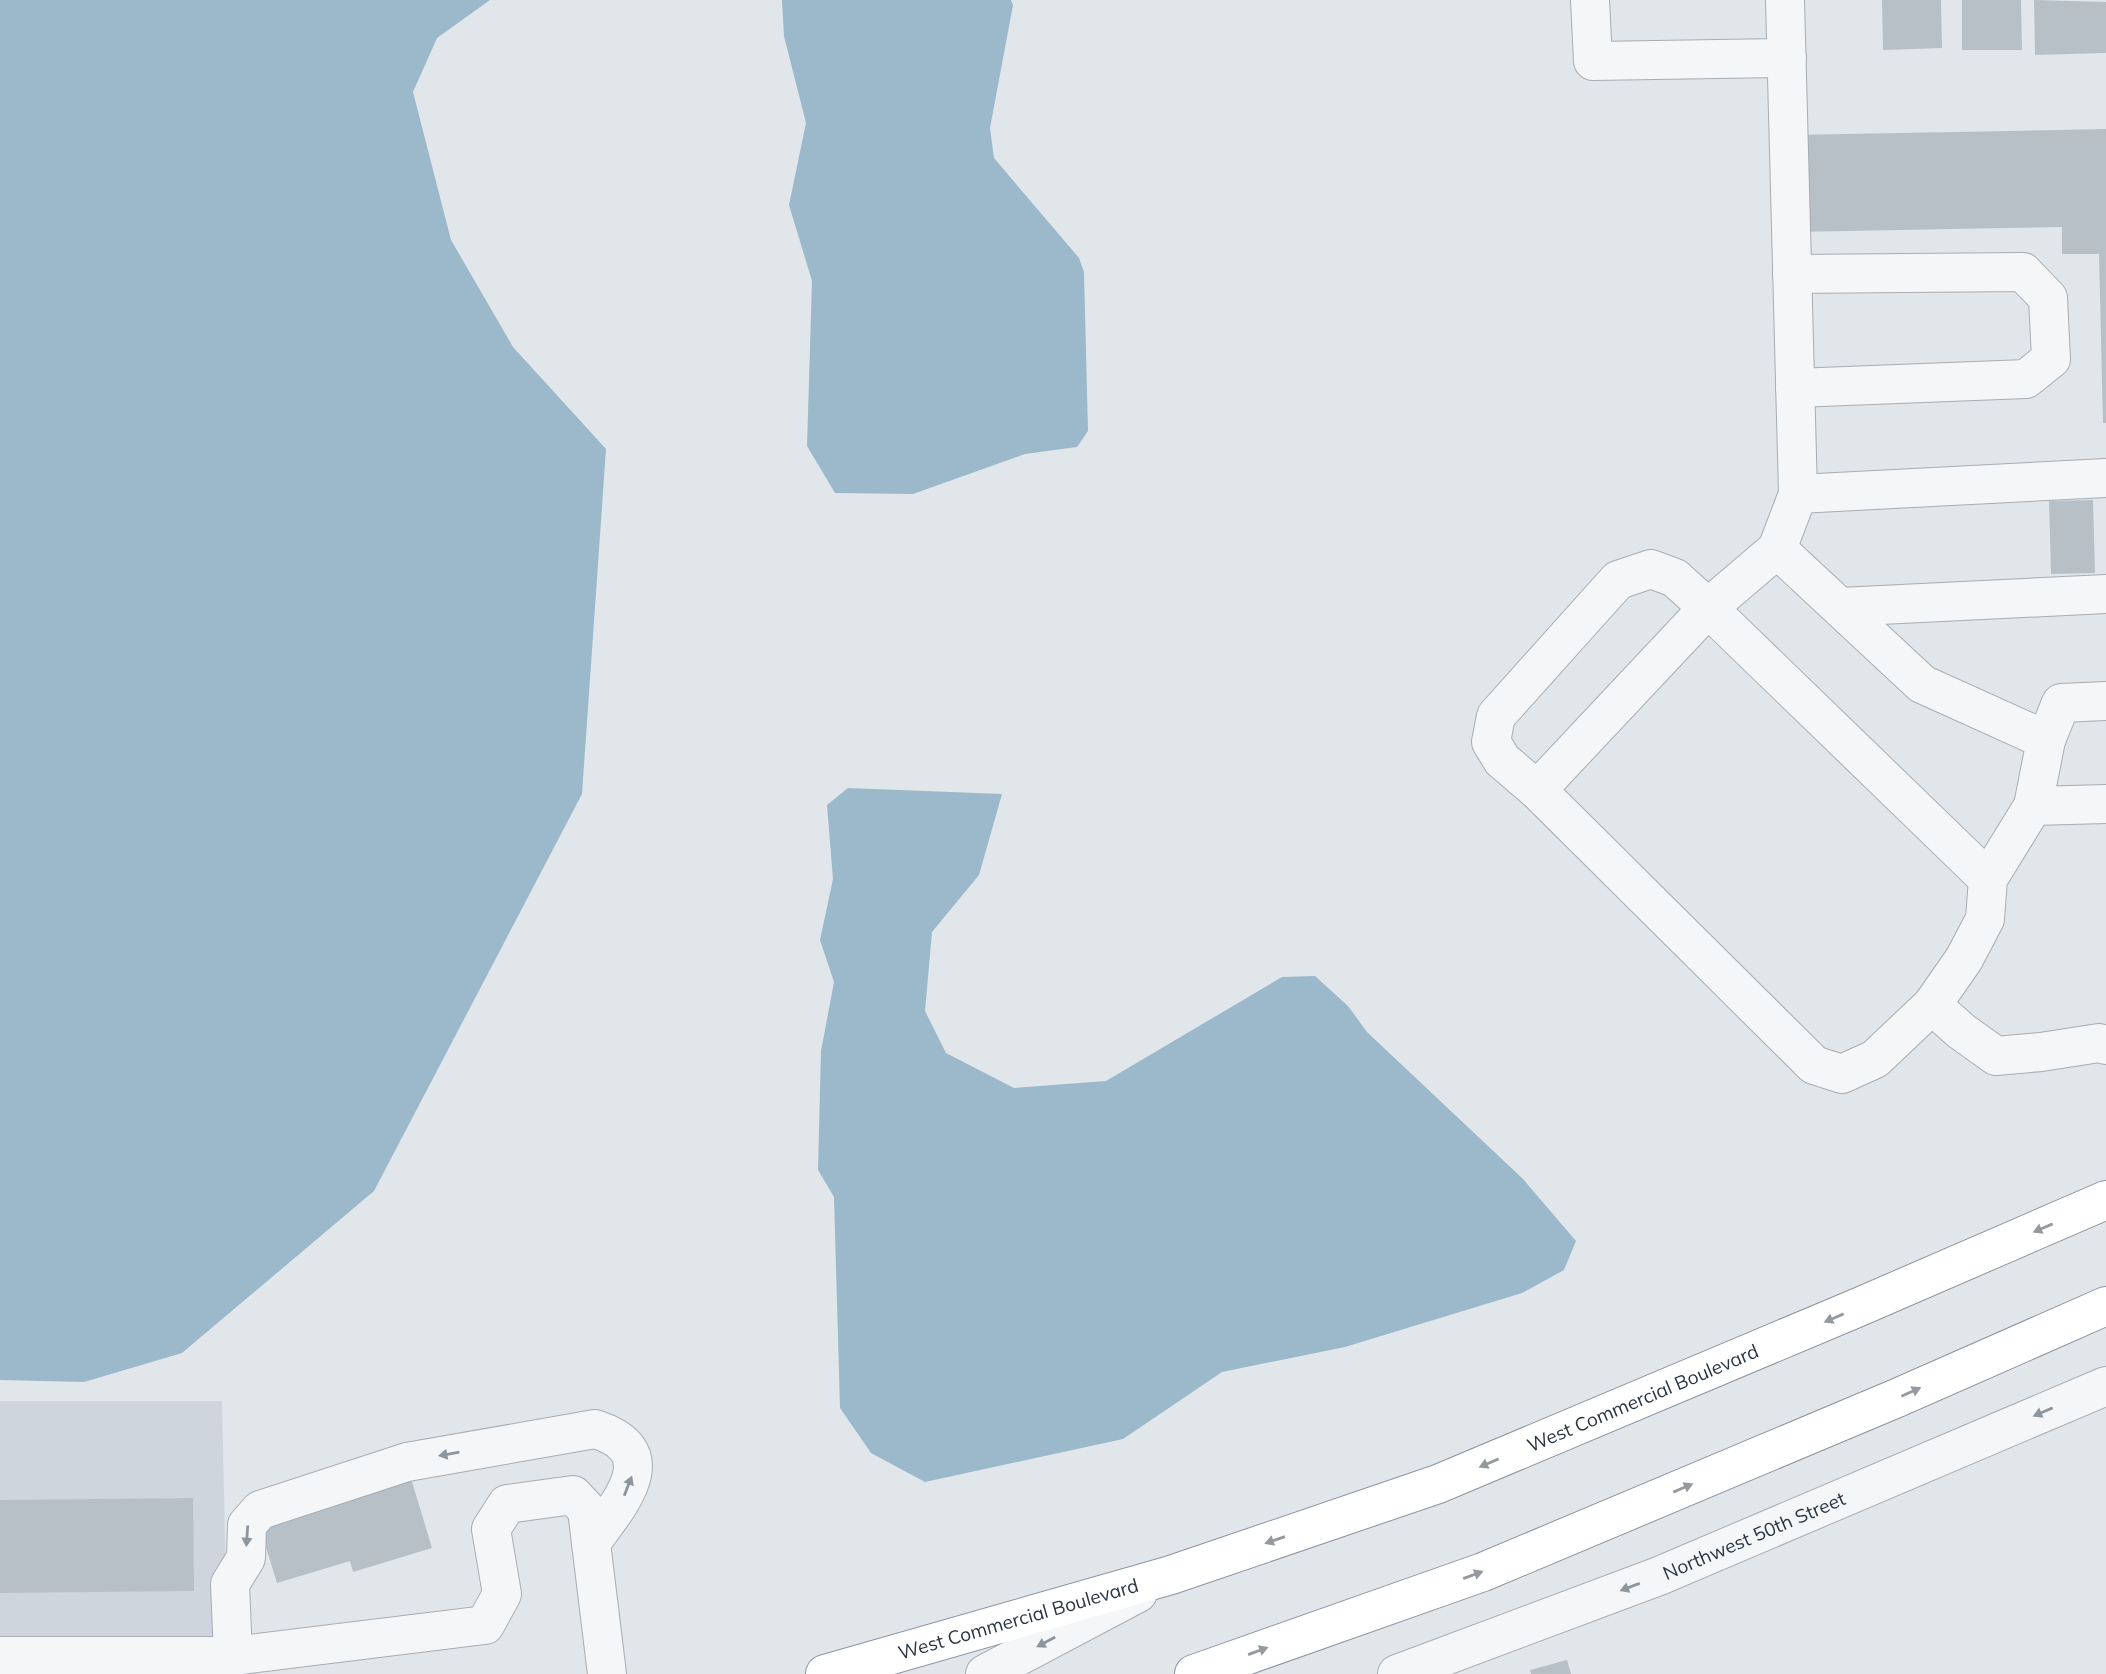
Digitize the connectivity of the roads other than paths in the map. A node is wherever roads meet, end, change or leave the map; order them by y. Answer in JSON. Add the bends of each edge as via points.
{"nodes":[{"id":1,"x":1590,"y":0,"type":"edge"},
{"id":2,"x":1785,"y":0,"type":"edge"},
{"id":3,"x":1787,"y":58,"type":"junction"},
{"id":4,"x":1792,"y":274,"type":"junction"},
{"id":5,"x":1795,"y":388,"type":"junction"},
{"id":6,"x":2106,"y":478,"type":"edge"},
{"id":7,"x":1798,"y":494,"type":"junction"},
{"id":8,"x":1777,"y":549,"type":"junction"},
{"id":9,"x":2106,"y":594,"type":"edge"},
{"id":10,"x":1840,"y":607,"type":"junction"},
{"id":11,"x":1708,"y":608,"type":"junction"},
{"id":12,"x":2106,"y":701,"type":"edge"},
{"id":13,"x":2046,"y":740,"type":"junction"},
{"id":14,"x":1537,"y":790,"type":"junction"},
{"id":15,"x":2106,"y":804,"type":"edge"},
{"id":16,"x":2033,"y":806,"type":"junction"},
{"id":17,"x":1988,"y":879,"type":"junction"},
{"id":18,"x":1932,"y":1005,"type":"junction"},
{"id":19,"x":2106,"y":1045,"type":"edge"},
{"id":20,"x":2106,"y":1200,"type":"edge"},
{"id":21,"x":2106,"y":1306,"type":"edge"},
{"id":22,"x":2106,"y":1386,"type":"edge"},
{"id":23,"x":591,"y":1543,"type":"junction"},
{"id":24,"x":1171,"y":1575,"type":"junction"},
{"id":25,"x":0,"y":1656,"type":"edge"},
{"id":26,"x":233,"y":1656,"type":"junction"},
{"id":27,"x":607,"y":1674,"type":"edge"},
{"id":28,"x":825,"y":1674,"type":"edge"},
{"id":29,"x":985,"y":1674,"type":"edge"},
{"id":30,"x":1194,"y":1674,"type":"edge"},
{"id":31,"x":1397,"y":1674,"type":"edge"}],
"edges":[{"from":1,"to":3,"type":"street","via":[[1593,61]]},
{"from":2,"to":3,"type":"street"},
{"from":3,"to":4,"type":"street"},
{"from":4,"to":5,"type":"street"},
{"from":4,"to":5,"type":"street","via":[[2023,272],[2048,298],[2051,359],[2026,379]]},
{"from":5,"to":7,"type":"street"},
{"from":6,"to":7,"type":"street"},
{"from":7,"to":8,"type":"street"},
{"from":8,"to":10,"type":"street"},
{"from":8,"to":11,"type":"street"},
{"from":9,"to":10,"type":"street"},
{"from":10,"to":13,"type":"street","via":[[1922,684]]},
{"from":11,"to":14,"type":"street"},
{"from":11,"to":14,"type":"street","via":[[1675,578],[1651,569],[1618,580],[1496,716],[1491,742],[1502,760]]},
{"from":11,"to":17,"type":"street"},
{"from":12,"to":13,"type":"street","via":[[2061,703]]},
{"from":13,"to":16,"type":"street"},
{"from":14,"to":18,"type":"street","via":[[1814,1065],[1842,1074],[1875,1059]]},
{"from":15,"to":16,"type":"street"},
{"from":16,"to":17,"type":"street"},
{"from":17,"to":18,"type":"street","via":[[1985,919]]},
{"from":18,"to":19,"type":"street","via":[[1996,1056]]},
{"from":20,"to":24,"type":"highway","name":"West Commercial Boulevard","one_way":true,"via":[[1438,1484]]},
{"from":30,"to":21,"type":"highway","one_way":true,"via":[[1483,1572]]},
{"from":22,"to":31,"type":"street","name":"Northwest 50th Street","one_way":true,"via":[[1659,1576]]},
{"from":23,"to":26,"type":"street","via":[[587,1510],[573,1494],[507,1504],[491,1529],[502,1594],[485,1625]]},
{"from":23,"to":26,"type":"street","one_way":true,"via":[[629,1490],[634,1468],[628,1449],[614,1435],[596,1429],[407,1462],[260,1510],[247,1525],[246,1558],[230,1584]]},
{"from":23,"to":27,"type":"street"},
{"from":24,"to":28,"type":"highway","name":"West Commercial Boulevard"},
{"from":24,"to":29,"type":"street","name":"West Commercial Boulevard","one_way":true},
{"from":25,"to":26,"type":"street"}]}
